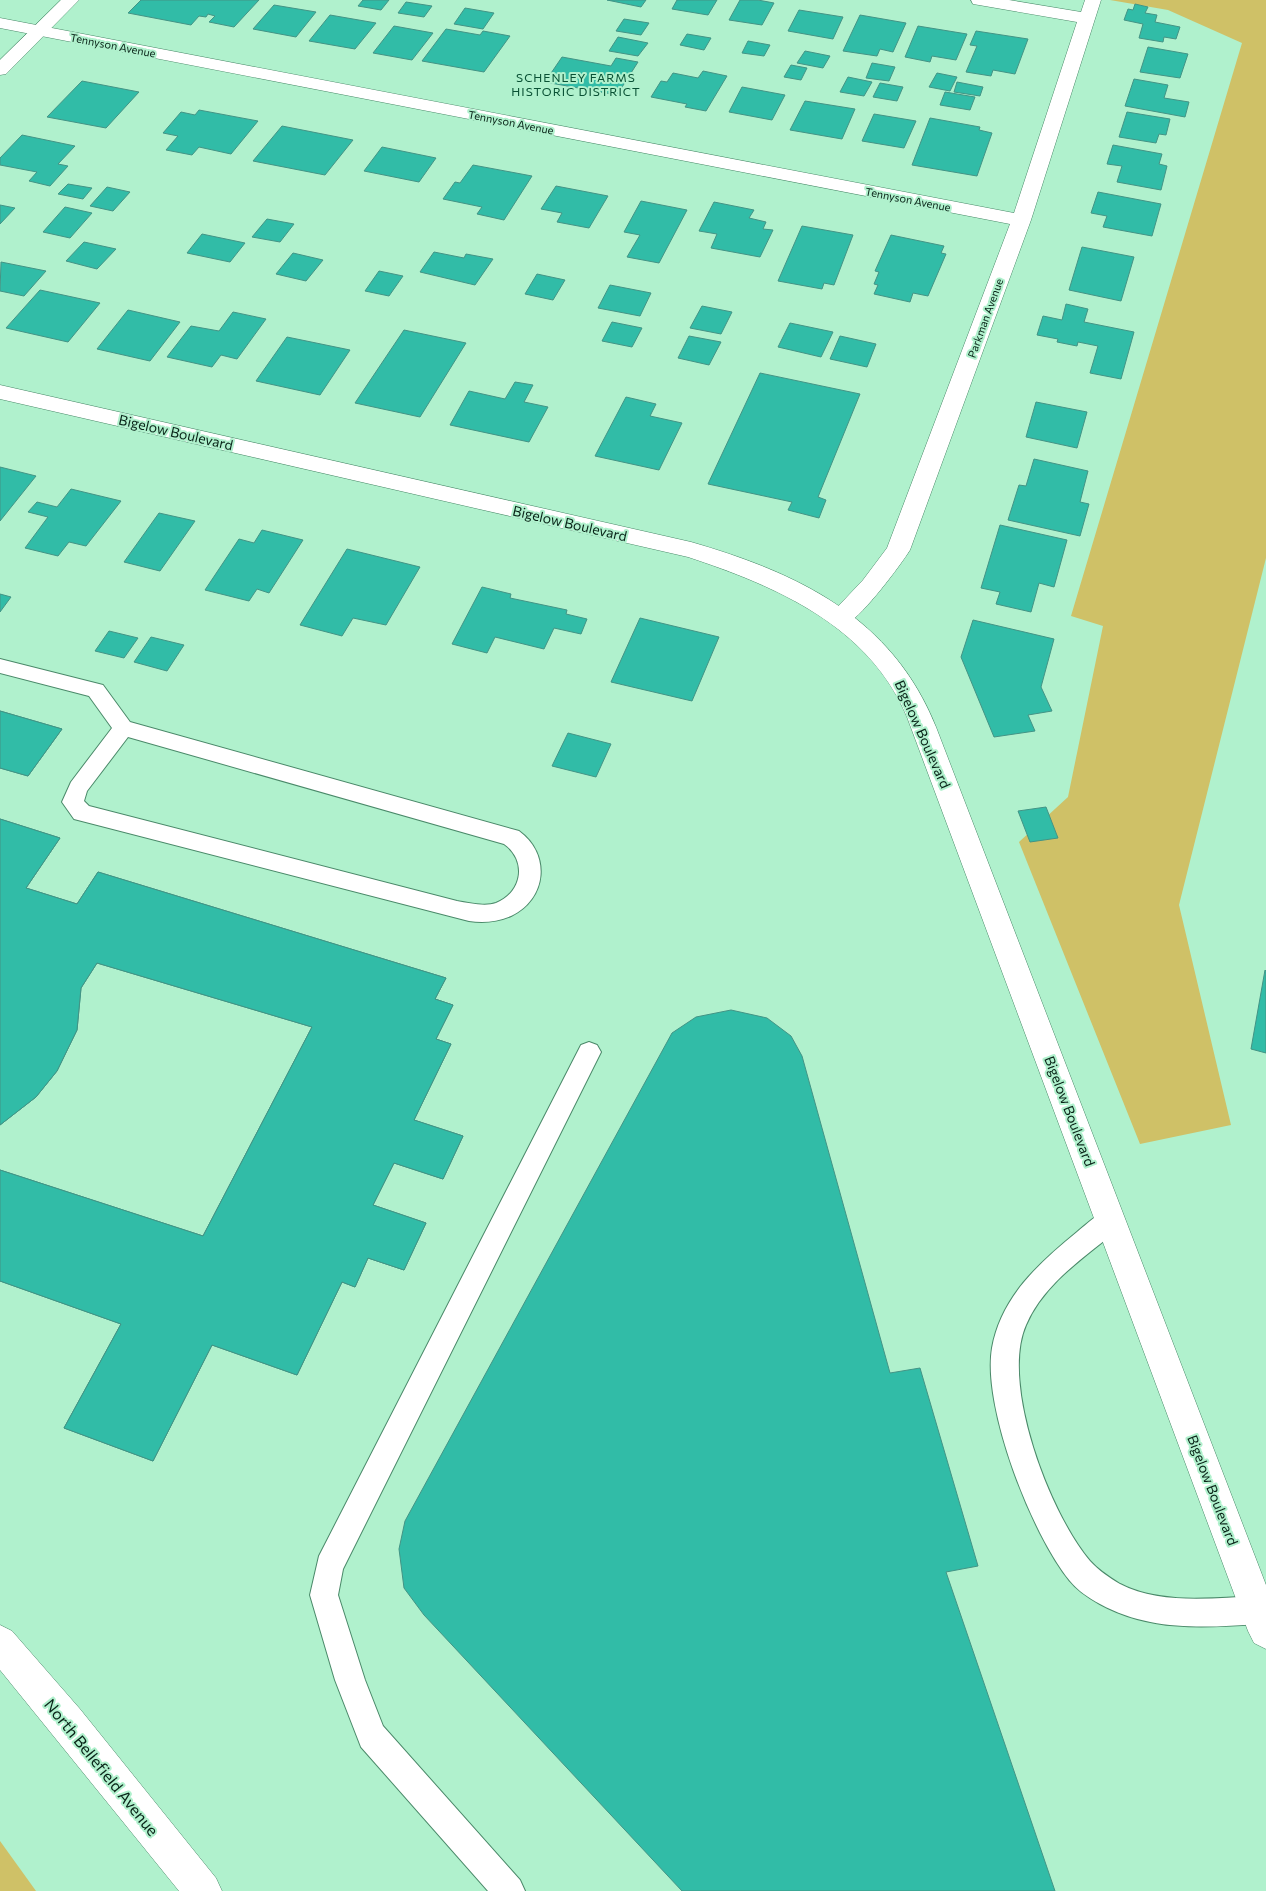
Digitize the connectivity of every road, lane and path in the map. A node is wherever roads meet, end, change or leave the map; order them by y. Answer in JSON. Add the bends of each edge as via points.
{"nodes":[{"id":1,"x":71,"y":0,"type":"edge"},
{"id":2,"x":979,"y":0,"type":"edge"},
{"id":3,"x":1089,"y":9,"type":"edge"},
{"id":4,"x":0,"y":23,"type":"edge"},
{"id":5,"x":40,"y":30,"type":"junction"},
{"id":6,"x":0,"y":70,"type":"edge"},
{"id":7,"x":1021,"y":220,"type":"junction"},
{"id":8,"x":0,"y":392,"type":"edge"},
{"id":9,"x":841,"y":616,"type":"junction"},
{"id":10,"x":0,"y":666,"type":"edge"},
{"id":11,"x":123,"y":728,"type":"junction"},
{"id":12,"x":588,"y":1052,"type":"dead end"},
{"id":13,"x":1112,"y":1220,"type":"junction"},
{"id":14,"x":1262,"y":1620,"type":"edge"},
{"id":15,"x":0,"y":1643,"type":"edge"},
{"id":16,"x":203,"y":1891,"type":"edge"},
{"id":17,"x":509,"y":1891,"type":"edge"}],
"edges":[{"from":1,"to":5,"type":"street"},
{"from":2,"to":3,"type":"street"},
{"from":3,"to":7,"type":"street","name":"Parkman Avenue"},
{"from":4,"to":5,"type":"street","name":"Tennyson Avenue"},
{"from":5,"to":6,"type":"street"},
{"from":5,"to":7,"type":"street","name":"Tennyson Avenue"},
{"from":7,"to":9,"type":"street","name":"Parkman Avenue","via":[[898,550],[871,586]]},
{"from":8,"to":9,"type":"street","name":"Bigelow Boulevard","via":[[690,550],[764,574]]},
{"from":9,"to":13,"type":"street","name":"Bigelow Boulevard","via":[[871,642],[907,691]]},
{"from":10,"to":11,"type":"lane","via":[[96,690]]},
{"from":11,"to":11,"type":"lane","via":[[78,788],[73,802],[82,813],[457,910],[480,913],[503,910],[519,900],[530,880],[530,860],[523,847],[511,837]]},
{"from":12,"to":17,"type":"lane","via":[[329,1566],[324,1595],[372,1736]]},
{"from":13,"to":14,"type":"street","name":"Bigelow Boulevard"},
{"from":13,"to":14,"type":"lane","via":[[1044,1276],[1018,1312],[1005,1351],[1008,1396],[1020,1446],[1038,1496],[1064,1549],[1080,1572],[1110,1594],[1148,1608]]},
{"from":15,"to":16,"type":"street","name":"North Bellefield Avenue"}]}
